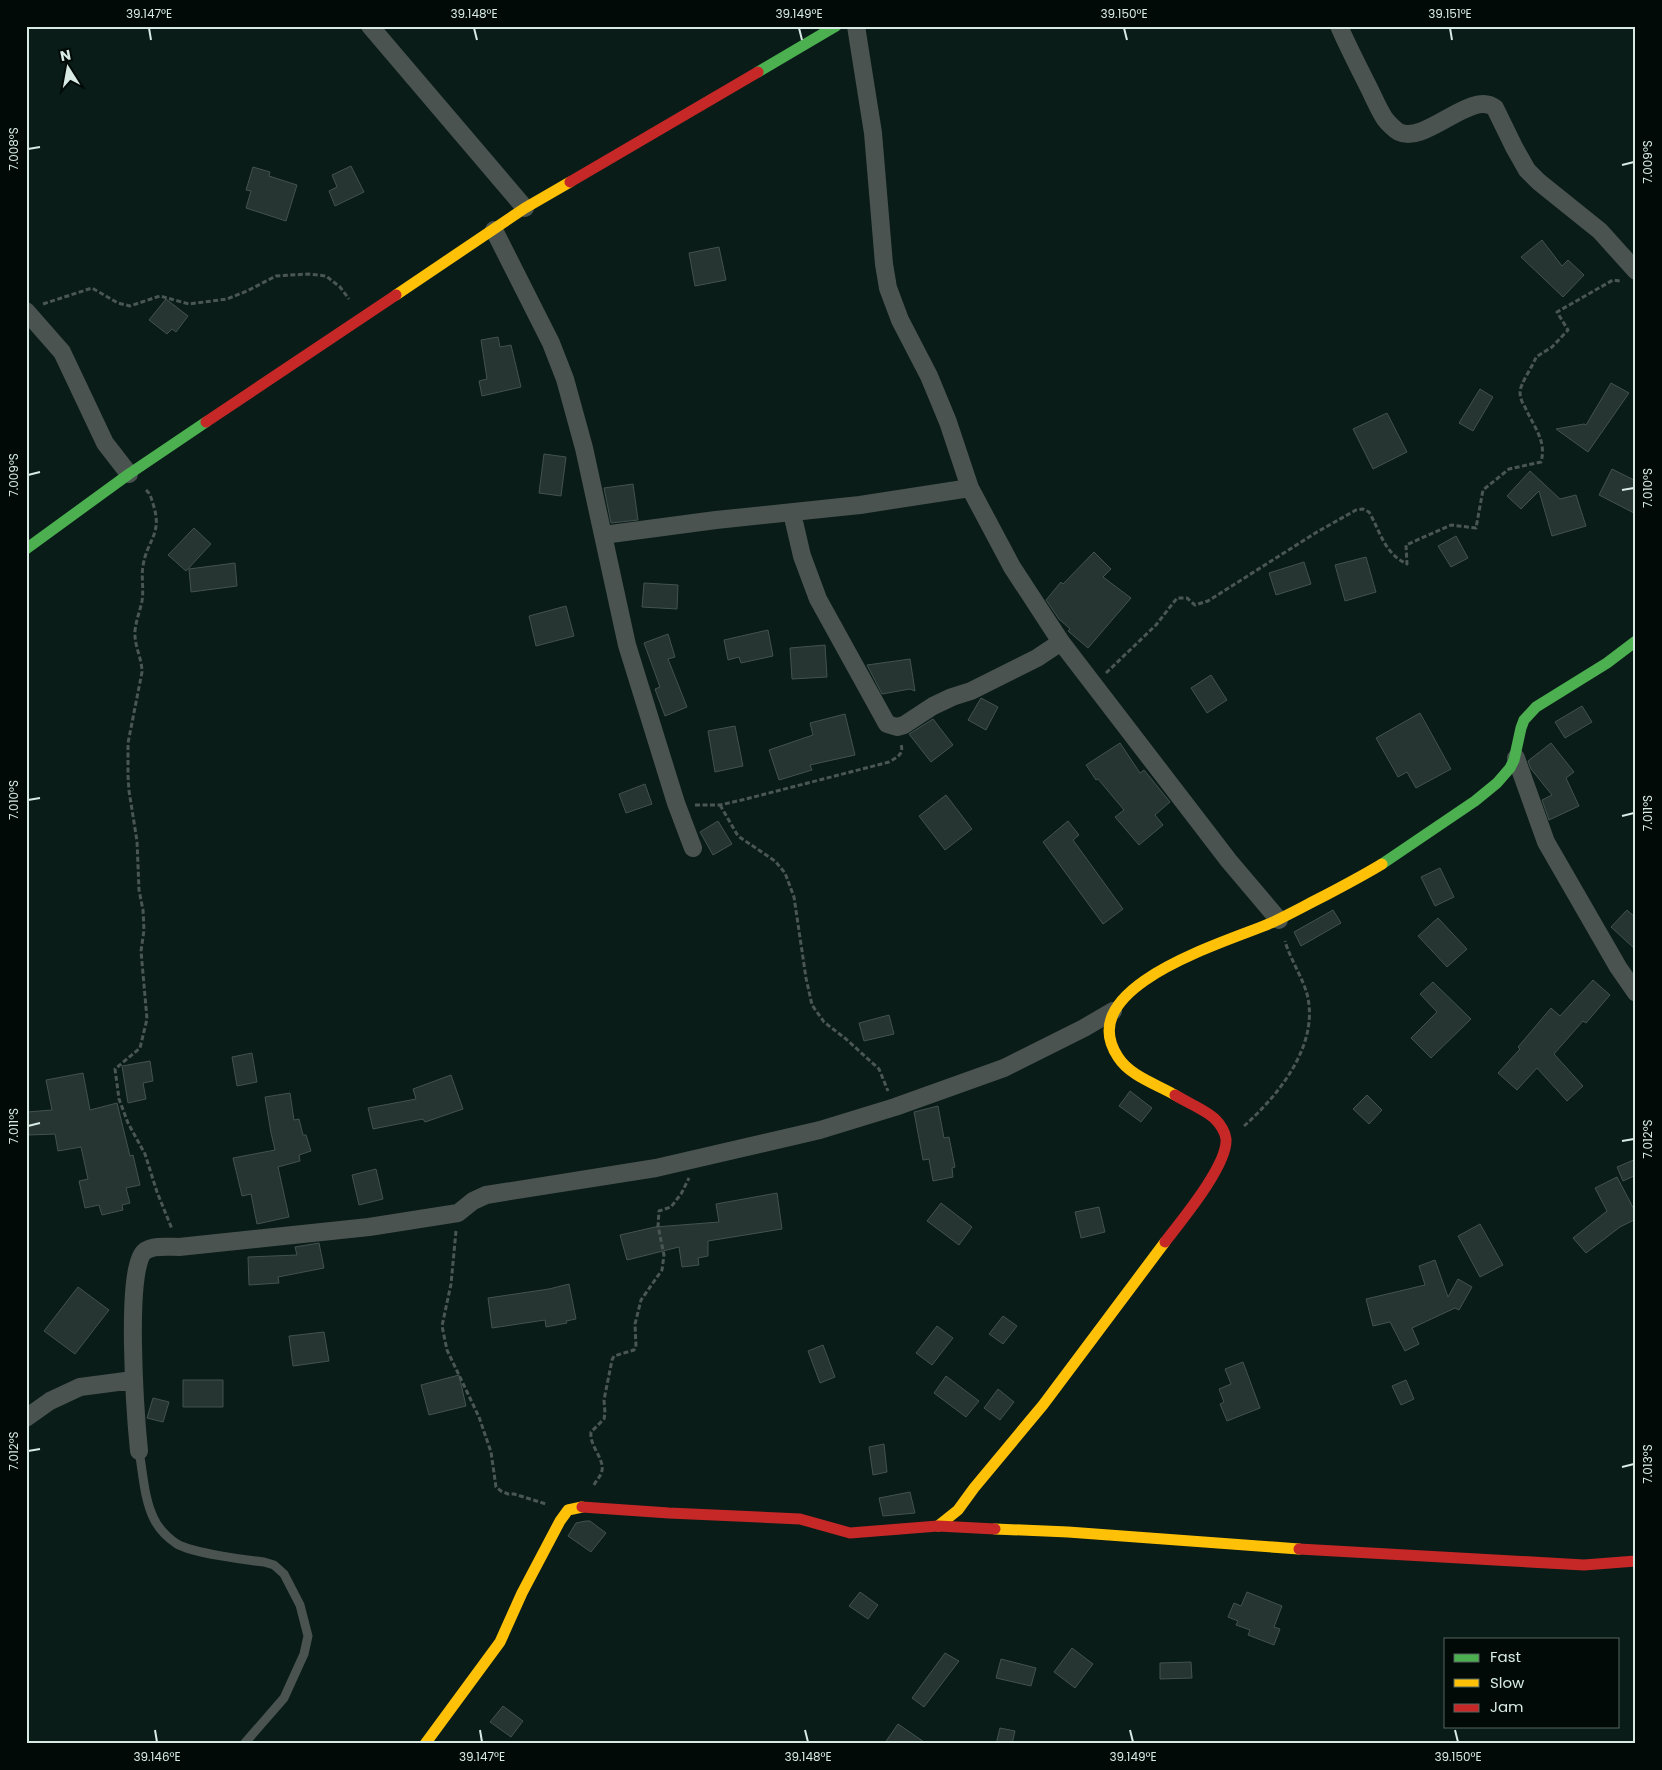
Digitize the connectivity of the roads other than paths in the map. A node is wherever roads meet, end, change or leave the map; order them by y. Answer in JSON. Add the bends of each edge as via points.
{"nodes":[{"id":1,"x":370,"y":26,"type":"edge"},
{"id":2,"x":836,"y":26,"type":"edge"},
{"id":3,"x":856,"y":26,"type":"edge"},
{"id":4,"x":1339,"y":26,"type":"edge"},
{"id":5,"x":816,"y":31,"type":"edge"},
{"id":6,"x":525,"y":208,"type":"junction"},
{"id":7,"x":494,"y":230,"type":"junction"},
{"id":8,"x":1632,"y":276,"type":"edge"},
{"id":9,"x":34,"y":308,"type":"edge"},
{"id":10,"x":128,"y":474,"type":"junction"},
{"id":11,"x":970,"y":488,"type":"junction"},
{"id":12,"x":792,"y":513,"type":"junction"},
{"id":13,"x":603,"y":535,"type":"junction"},
{"id":14,"x":26,"y":549,"type":"edge"},
{"id":15,"x":1636,"y":641,"type":"edge"},
{"id":16,"x":1061,"y":642,"type":"junction"},
{"id":17,"x":1516,"y":758,"type":"junction"},
{"id":18,"x":693,"y":848,"type":"dead end"},
{"id":19,"x":1278,"y":920,"type":"junction"},
{"id":20,"x":1630,"y":975,"type":"edge"},
{"id":21,"x":1636,"y":993,"type":"edge"},
{"id":22,"x":1113,"y":1011,"type":"junction"},
{"id":23,"x":133,"y":1380,"type":"junction"},
{"id":24,"x":26,"y":1418,"type":"edge"},
{"id":25,"x":139,"y":1451,"type":"joint"},
{"id":26,"x":938,"y":1526,"type":"junction"},
{"id":27,"x":1636,"y":1561,"type":"edge"},
{"id":28,"x":244,"y":1744,"type":"edge"},
{"id":29,"x":425,"y":1744,"type":"edge"}],
"edges":[{"from":1,"to":6,"type":"street"},
{"from":2,"to":5,"type":"street"},
{"from":3,"to":11,"type":"street","via":[[873,133],[888,288],[948,422]]},
{"from":4,"to":8,"type":"street","via":[[1386,120],[1399,132],[1409,134],[1425,130],[1466,109],[1490,104],[1527,170],[1600,231]]},
{"from":5,"to":6,"type":"street"},
{"from":6,"to":7,"type":"street"},
{"from":7,"to":10,"type":"street"},
{"from":7,"to":13,"type":"street","via":[[551,343],[565,379]]},
{"from":9,"to":10,"type":"street","via":[[62,352],[106,443]]},
{"from":10,"to":14,"type":"street"},
{"from":11,"to":12,"type":"street"},
{"from":11,"to":16,"type":"street","via":[[1012,567]]},
{"from":12,"to":13,"type":"street"},
{"from":12,"to":16,"type":"street","via":[[802,556],[818,599],[886,724],[897,727],[913,721],[939,703],[971,691],[1037,658]]},
{"from":13,"to":18,"type":"street","via":[[627,644]]},
{"from":15,"to":17,"type":"street","via":[[1531,711],[1519,729]]},
{"from":16,"to":19,"type":"street"},
{"from":17,"to":19,"type":"street","via":[[1506,775],[1484,794],[1378,866]]},
{"from":17,"to":20,"type":"street","via":[[1546,842],[1560,869]]},
{"from":19,"to":22,"type":"street","via":[[1191,954],[1130,991]]},
{"from":20,"to":21,"type":"street"},
{"from":22,"to":23,"type":"street","via":[[1004,1068],[820,1130],[656,1168],[486,1195],[458,1213],[368,1227],[152,1248],[140,1256],[136,1269]]},
{"from":22,"to":26,"type":"street","via":[[1109,1028],[1112,1046],[1120,1060],[1136,1074],[1214,1118],[1227,1142],[1222,1158],[1201,1195],[1043,1405],[958,1510]]},
{"from":23,"to":24,"type":"street","via":[[80,1387],[50,1400]]},
{"from":23,"to":25,"type":"street"},
{"from":25,"to":28,"type":"lane","via":[[149,1507],[163,1533],[179,1545],[274,1565],[284,1574],[300,1605],[308,1636],[304,1654],[284,1698]]},
{"from":26,"to":27,"type":"street","via":[[1584,1565]]},
{"from":26,"to":29,"type":"street","via":[[850,1533],[800,1519],[585,1506],[568,1510],[522,1593],[500,1642]]}]}
